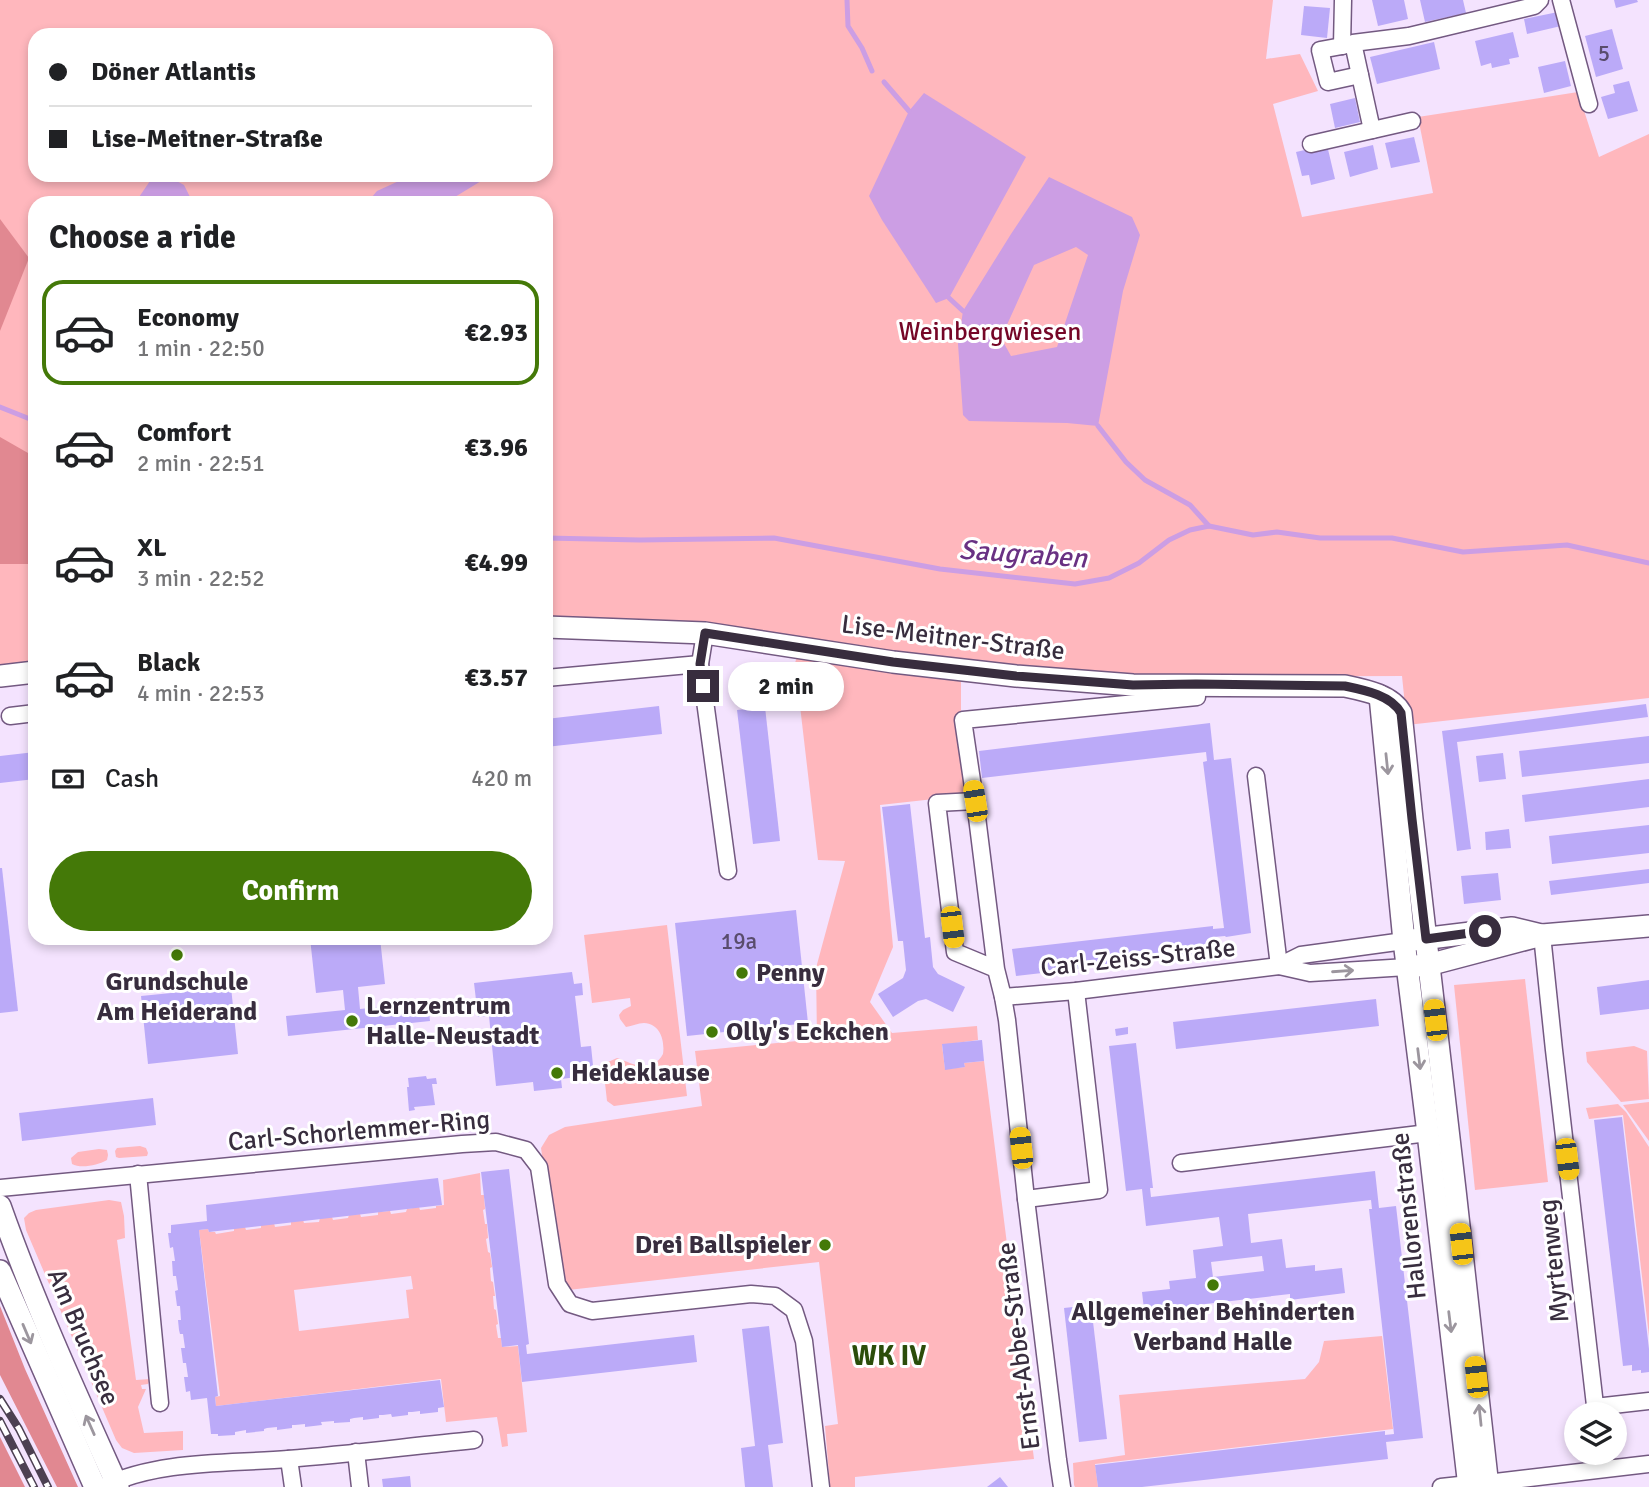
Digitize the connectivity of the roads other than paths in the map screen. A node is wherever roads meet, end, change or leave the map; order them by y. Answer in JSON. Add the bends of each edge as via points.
{"nodes":[{"id":1,"x":1343,"y":0,"type":"edge"},
{"id":2,"x":1561,"y":0,"type":"edge"},
{"id":3,"x":1536,"y":2,"type":"edge"},
{"id":4,"x":1347,"y":44,"type":"junction"},
{"id":5,"x":1360,"y":75,"type":"junction"},
{"id":6,"x":1589,"y":104,"type":"dead end"},
{"id":7,"x":1412,"y":121,"type":"dead end"},
{"id":8,"x":1372,"y":130,"type":"junction"},
{"id":9,"x":1311,"y":144,"type":"dead end"},
{"id":10,"x":553,"y":626,"type":"edge"},
{"id":11,"x":705,"y":633,"type":"junction"},
{"id":12,"x":700,"y":664,"type":"junction"},
{"id":13,"x":28,"y":673,"type":"edge"},
{"id":14,"x":0,"y":676,"type":"edge"},
{"id":15,"x":553,"y":677,"type":"edge"},
{"id":16,"x":1196,"y":684,"type":"junction"},
{"id":17,"x":1380,"y":696,"type":"junction"},
{"id":18,"x":28,"y":714,"type":"edge"},
{"id":19,"x":10,"y":716,"type":"dead end"},
{"id":20,"x":1256,"y":776,"type":"dead end"},
{"id":21,"x":975,"y":801,"type":"junction"},
{"id":22,"x":728,"y":871,"type":"dead end"},
{"id":23,"x":1649,"y":926,"type":"edge"},
{"id":24,"x":1542,"y":935,"type":"junction"},
{"id":25,"x":1426,"y":939,"type":"junction"},
{"id":26,"x":1404,"y":942,"type":"junction"},
{"id":27,"x":1279,"y":966,"type":"junction"},
{"id":28,"x":1418,"y":966,"type":"junction"},
{"id":29,"x":996,"y":969,"type":"junction"},
{"id":30,"x":1076,"y":990,"type":"junction"},
{"id":31,"x":1003,"y":997,"type":"junction"},
{"id":32,"x":1429,"y":1133,"type":"junction"},
{"id":33,"x":1181,"y":1163,"type":"dead end"},
{"id":34,"x":138,"y":1174,"type":"junction"},
{"id":35,"x":0,"y":1188,"type":"edge"},
{"id":36,"x":1026,"y":1199,"type":"junction"},
{"id":37,"x":0,"y":1206,"type":"edge"},
{"id":38,"x":0,"y":1271,"type":"edge"},
{"id":39,"x":1649,"y":1401,"type":"edge"},
{"id":40,"x":1595,"y":1402,"type":"edge"},
{"id":41,"x":160,"y":1403,"type":"dead end"},
{"id":42,"x":1627,"y":1405,"type":"edge"},
{"id":43,"x":474,"y":1440,"type":"dead end"},
{"id":44,"x":356,"y":1452,"type":"junction"},
{"id":45,"x":289,"y":1459,"type":"junction"},
{"id":46,"x":1649,"y":1464,"type":"edge"},
{"id":47,"x":1598,"y":1465,"type":"edge"},
{"id":48,"x":1598,"y":1470,"type":"junction"},
{"id":49,"x":1577,"y":1480,"type":"edge"},
{"id":50,"x":108,"y":1485,"type":"edge"},
{"id":51,"x":1478,"y":1485,"type":"edge"},
{"id":52,"x":293,"y":1487,"type":"edge"},
{"id":53,"x":360,"y":1487,"type":"edge"},
{"id":54,"x":821,"y":1487,"type":"edge"},
{"id":55,"x":1062,"y":1487,"type":"edge"},
{"id":56,"x":1441,"y":1487,"type":"edge"}],
"edges":[{"from":1,"to":4,"type":"street"},
{"from":2,"to":6,"type":"street"},
{"from":3,"to":4,"type":"street","via":[[1409,36]]},
{"from":4,"to":5,"type":"street"},
{"from":4,"to":5,"type":"street","via":[[1320,50],[1328,82]]},
{"from":5,"to":8,"type":"street"},
{"from":7,"to":8,"type":"street"},
{"from":8,"to":9,"type":"street"},
{"from":10,"to":11,"type":"street","name":"Lise-Meitner-Straße"},
{"from":11,"to":12,"type":"street"},
{"from":11,"to":16,"type":"street","name":"Lise-Meitner-Straße","via":[[1016,676],[1133,685]]},
{"from":12,"to":15,"type":"street"},
{"from":12,"to":22,"type":"street"},
{"from":13,"to":14,"type":"street"},
{"from":16,"to":17,"type":"street","name":"Lise-Meitner-Straße","via":[[1345,686]]},
{"from":16,"to":21,"type":"street","via":[[1197,697],[963,720]]},
{"from":17,"to":25,"type":"street","name":"Hallorenstraße","via":[[1397,705],[1401,713]]},
{"from":17,"to":26,"type":"street","name":"Hallorenstraße","one_way":true},
{"from":18,"to":19,"type":"street"},
{"from":20,"to":27,"type":"street"},
{"from":21,"to":29,"type":"street","name":"Ernst-Abbe-Straße"},
{"from":21,"to":29,"type":"street","via":[[937,803],[955,952]]},
{"from":23,"to":24,"type":"street"},
{"from":24,"to":25,"type":"street","via":[[1512,928]]},
{"from":24,"to":28,"type":"street"},
{"from":24,"to":40,"type":"street","name":"Myrtenweg"},
{"from":25,"to":26,"type":"street"},
{"from":25,"to":28,"type":"street","name":"Hallorenstraße"},
{"from":26,"to":27,"type":"street","name":"Carl-Zeiss-Straße","via":[[1301,955]]},
{"from":26,"to":28,"type":"street","name":"Hallorenstraße"},
{"from":27,"to":28,"type":"street","name":"Carl-Zeiss-Straße","one_way":true,"via":[[1310,973]]},
{"from":27,"to":30,"type":"street","name":"Carl-Zeiss-Straße"},
{"from":28,"to":32,"type":"street","name":"Hallorenstraße","one_way":true},
{"from":51,"to":28,"type":"street","name":"Hallorenstraße","one_way":true,"via":[[1455,1190]]},
{"from":29,"to":31,"type":"street","name":"Ernst-Abbe-Straße"},
{"from":30,"to":31,"type":"street","name":"Carl-Zeiss-Straße"},
{"from":30,"to":36,"type":"street","via":[[1099,1190]]},
{"from":31,"to":36,"type":"street","name":"Ernst-Abbe-Straße"},
{"from":32,"to":33,"type":"street"},
{"from":32,"to":51,"type":"street","name":"Hallorenstraße","one_way":true},
{"from":34,"to":35,"type":"street","name":"Carl-Schorlemmer-Ring"},
{"from":34,"to":41,"type":"street"},
{"from":34,"to":54,"type":"street","name":"Carl-Schorlemmer-Ring","via":[[462,1144],[496,1142],[526,1150],[539,1167],[557,1284],[570,1304],[592,1311],[751,1294],[775,1296],[794,1310],[804,1341]]},
{"from":36,"to":55,"type":"street","name":"Ernst-Abbe-Straße"},
{"from":50,"to":37,"type":"street","name":"Am Bruchsee","one_way":true},
{"from":38,"to":50,"type":"street","name":"Am Bruchsee","one_way":true},
{"from":39,"to":42,"type":"street"},
{"from":43,"to":44,"type":"street"},
{"from":44,"to":45,"type":"street"},
{"from":44,"to":53,"type":"street"},
{"from":45,"to":50,"type":"street","via":[[149,1471]]},
{"from":45,"to":52,"type":"street"},
{"from":46,"to":48,"type":"street"},
{"from":47,"to":48,"type":"street"},
{"from":48,"to":49,"type":"street"},
{"from":49,"to":51,"type":"street"},
{"from":51,"to":56,"type":"street"}]}
